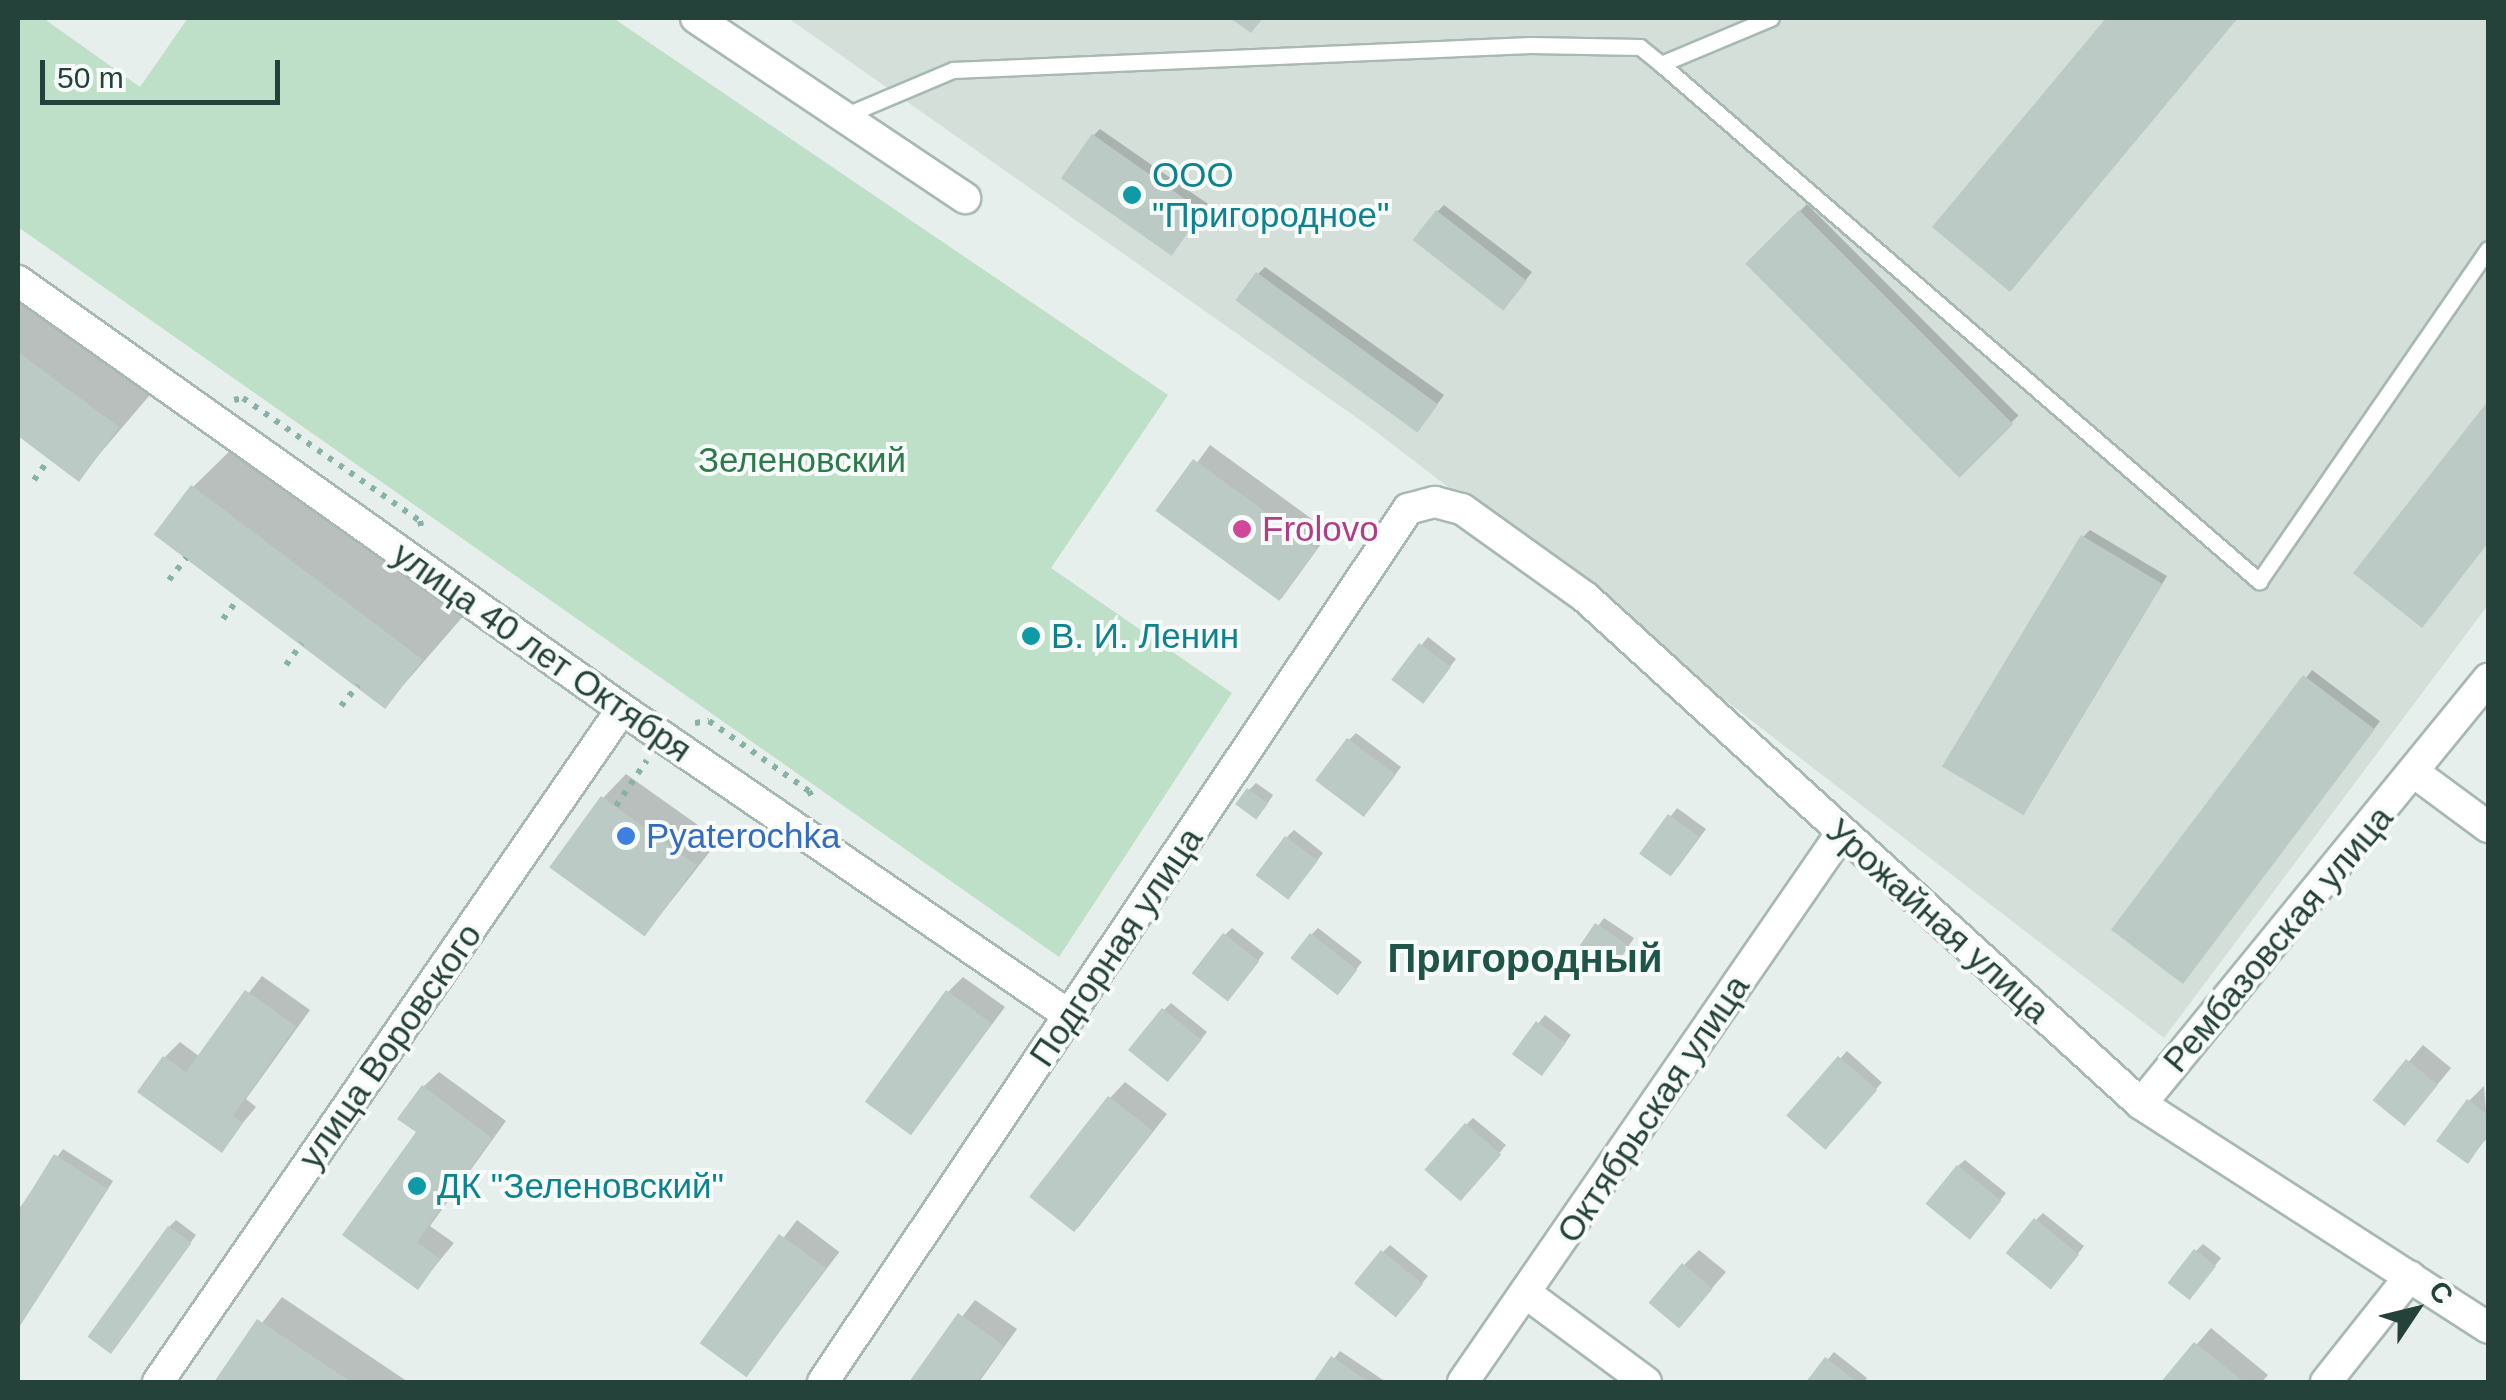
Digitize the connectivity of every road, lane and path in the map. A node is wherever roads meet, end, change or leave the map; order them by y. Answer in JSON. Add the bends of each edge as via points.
{"nodes":[{"id":1,"x":696,"y":18,"type":"edge"},
{"id":2,"x":1771,"y":18,"type":"edge"},
{"id":3,"x":1661,"y":64,"type":"junction"},
{"id":4,"x":844,"y":116,"type":"junction"},
{"id":5,"x":966,"y":198,"type":"dead end"},
{"id":6,"x":2488,"y":249,"type":"edge"},
{"id":7,"x":18,"y":280,"type":"edge"},
{"id":8,"x":50,"y":459,"type":"dead end"},
{"id":9,"x":34,"y":480,"type":"dead end"},
{"id":10,"x":1408,"y":510,"type":"joint"},
{"id":11,"x":186,"y":558,"type":"dead end"},
{"id":12,"x":169,"y":580,"type":"dead end"},
{"id":13,"x":239,"y":598,"type":"dead end"},
{"id":14,"x":223,"y":619,"type":"dead end"},
{"id":15,"x":302,"y":643,"type":"dead end"},
{"id":16,"x":286,"y":665,"type":"dead end"},
{"id":17,"x":2488,"y":680,"type":"edge"},
{"id":18,"x":358,"y":685,"type":"dead end"},
{"id":19,"x":341,"y":706,"type":"dead end"},
{"id":20,"x":622,"y":709,"type":"junction"},
{"id":21,"x":2415,"y":773,"type":"junction"},
{"id":22,"x":2488,"y":827,"type":"edge"},
{"id":23,"x":1840,"y":834,"type":"junction"},
{"id":24,"x":1070,"y":1016,"type":"junction"},
{"id":25,"x":2141,"y":1104,"type":"junction"},
{"id":26,"x":2410,"y":1276,"type":"junction"},
{"id":27,"x":1526,"y":1294,"type":"junction"},
{"id":28,"x":2488,"y":1328,"type":"edge"},
{"id":29,"x":158,"y":1382,"type":"edge"},
{"id":30,"x":822,"y":1382,"type":"edge"},
{"id":31,"x":1463,"y":1382,"type":"edge"},
{"id":32,"x":1646,"y":1382,"type":"edge"},
{"id":33,"x":2326,"y":1382,"type":"edge"}],
"edges":[{"from":1,"to":4,"type":"street"},
{"from":2,"to":3,"type":"lane"},
{"from":3,"to":4,"type":"lane","via":[[1640,47],[1530,45],[1046,62],[953,70]]},
{"from":3,"to":6,"type":"lane","via":[[2259,581]]},
{"from":4,"to":5,"type":"street"},
{"from":7,"to":20,"type":"street","name":"улица 40 лет Октября"},
{"from":8,"to":9,"type":"path"},
{"from":10,"to":23,"type":"street","name":"Урожайная улица","via":[[1435,502],[1462,509],[1585,597]]},
{"from":10,"to":24,"type":"street","name":"Подгорная улица"},
{"from":11,"to":12,"type":"path"},
{"from":13,"to":14,"type":"path"},
{"from":15,"to":16,"type":"path"},
{"from":17,"to":21,"type":"street","name":"Рембазовская улица"},
{"from":18,"to":19,"type":"path"},
{"from":20,"to":24,"type":"street","name":"улица 40 лет Октября"},
{"from":20,"to":29,"type":"street","name":"улица Воровского"},
{"from":21,"to":22,"type":"street","name":"Рембазовская улица"},
{"from":21,"to":25,"type":"street","name":"Рембазовская улица"},
{"from":23,"to":25,"type":"street","name":"Урожайная улица"},
{"from":23,"to":27,"type":"street","name":"Октябрьская улица"},
{"from":24,"to":30,"type":"street","name":"Подгорная улица"},
{"from":25,"to":26,"type":"street","name":"Урожайная улица"},
{"from":26,"to":28,"type":"street","name":"Урожайная улица"},
{"from":26,"to":33,"type":"street"},
{"from":27,"to":31,"type":"street","name":"Октябрьская улица"},
{"from":27,"to":32,"type":"street"}]}
